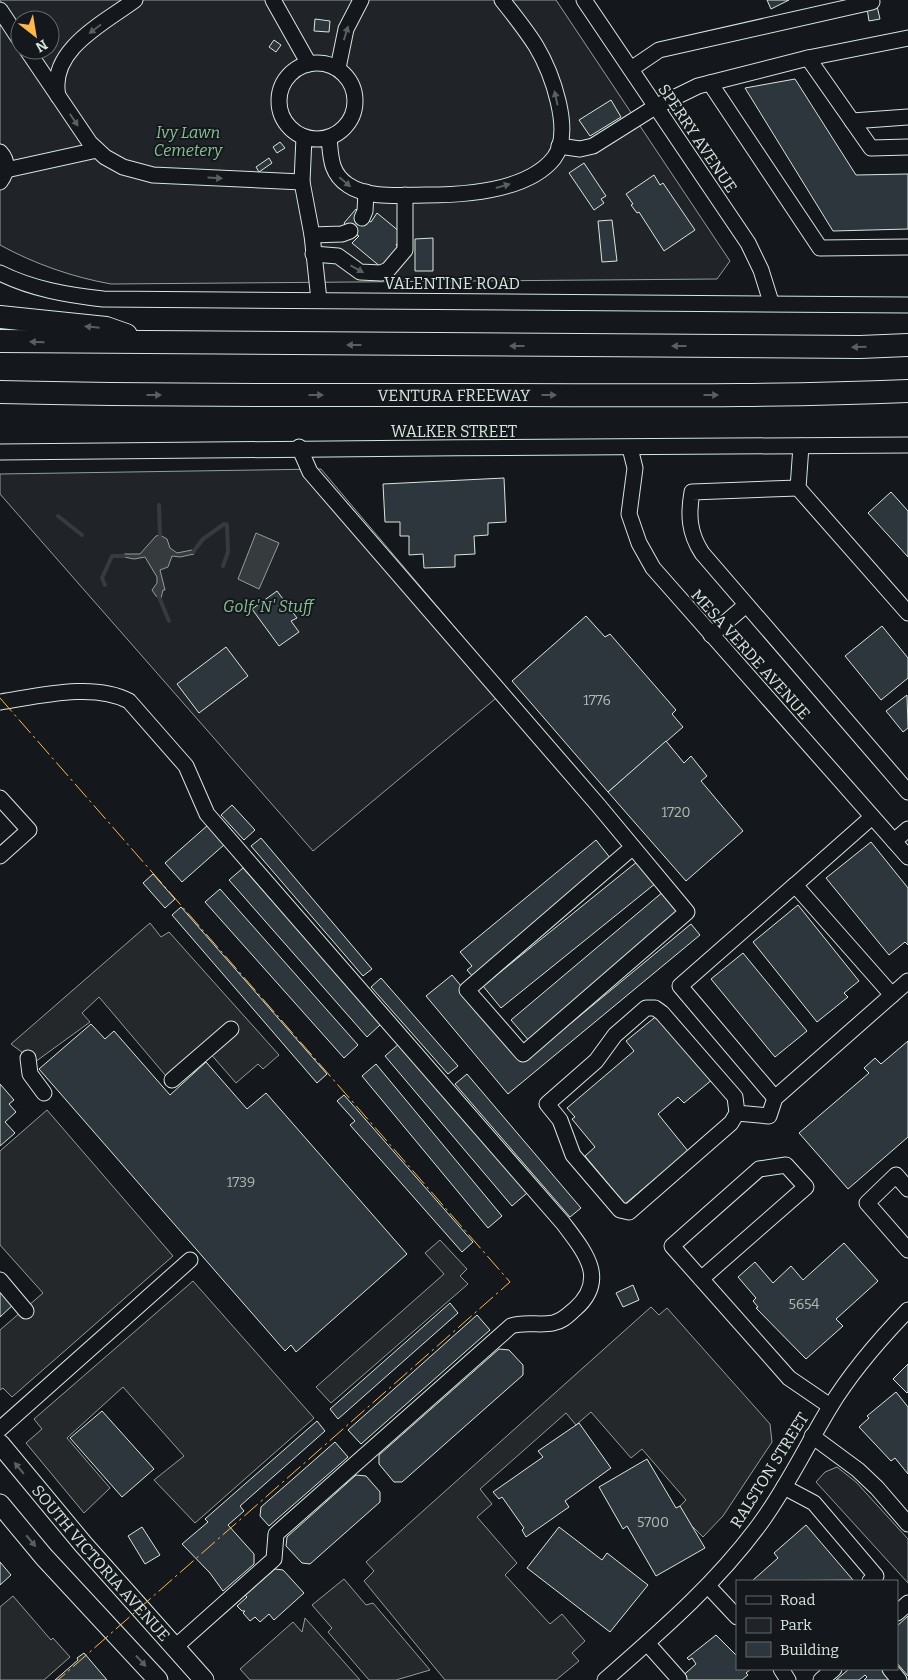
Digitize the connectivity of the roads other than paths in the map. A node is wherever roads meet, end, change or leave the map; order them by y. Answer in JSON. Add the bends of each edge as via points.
{"nodes":[{"id":1,"x":134,"y":0,"type":"edge"},
{"id":2,"x":274,"y":0,"type":"edge"},
{"id":3,"x":361,"y":0,"type":"edge"},
{"id":4,"x":502,"y":0,"type":"edge"},
{"id":5,"x":584,"y":0,"type":"edge"},
{"id":6,"x":872,"y":2,"type":"dead end"},
{"id":7,"x":0,"y":10,"type":"edge"},
{"id":8,"x":10,"y":25,"type":"edge"},
{"id":9,"x":908,"y":38,"type":"edge"},
{"id":10,"x":808,"y":58,"type":"junction"},
{"id":11,"x":34,"y":60,"type":"edge"},
{"id":12,"x":309,"y":64,"type":"junction"},
{"id":13,"x":338,"y":68,"type":"junction"},
{"id":14,"x":631,"y":69,"type":"junction"},
{"id":15,"x":710,"y":83,"type":"junction"},
{"id":16,"x":58,"y":97,"type":"junction"},
{"id":17,"x":655,"y":106,"type":"junction"},
{"id":18,"x":908,"y":117,"type":"edge"},
{"id":19,"x":852,"y":121,"type":"junction"},
{"id":20,"x":304,"y":137,"type":"junction"},
{"id":21,"x":329,"y":138,"type":"junction"},
{"id":22,"x":559,"y":146,"type":"junction"},
{"id":23,"x":908,"y":147,"type":"edge"},
{"id":24,"x":98,"y":150,"type":"junction"},
{"id":25,"x":0,"y":152,"type":"edge"},
{"id":26,"x":3,"y":176,"type":"edge"},
{"id":27,"x":302,"y":182,"type":"junction"},
{"id":28,"x":366,"y":192,"type":"junction"},
{"id":29,"x":405,"y":195,"type":"junction"},
{"id":30,"x":362,"y":218,"type":"dead end"},
{"id":31,"x":350,"y":232,"type":"dead end"},
{"id":32,"x":312,"y":235,"type":"junction"},
{"id":33,"x":908,"y":246,"type":"edge"},
{"id":34,"x":313,"y":254,"type":"junction"},
{"id":35,"x":0,"y":274,"type":"edge"},
{"id":36,"x":318,"y":300,"type":"junction"},
{"id":37,"x":771,"y":302,"type":"junction"},
{"id":38,"x":908,"y":305,"type":"edge"},
{"id":39,"x":0,"y":317,"type":"edge"},
{"id":40,"x":0,"y":341,"type":"edge"},
{"id":41,"x":156,"y":344,"type":"junction"},
{"id":42,"x":908,"y":344,"type":"edge"},
{"id":43,"x":908,"y":391,"type":"edge"},
{"id":44,"x":0,"y":392,"type":"edge"},
{"id":45,"x":118,"y":395,"type":"junction"},
{"id":46,"x":0,"y":397,"type":"edge"},
{"id":47,"x":908,"y":445,"type":"edge"},
{"id":48,"x":800,"y":446,"type":"junction"},
{"id":49,"x":299,"y":447,"type":"junction"},
{"id":50,"x":630,"y":448,"type":"junction"},
{"id":51,"x":0,"y":452,"type":"edge"},
{"id":52,"x":798,"y":488,"type":"junction"},
{"id":53,"x":746,"y":605,"type":"junction"},
{"id":54,"x":908,"y":612,"type":"edge"},
{"id":55,"x":711,"y":635,"type":"junction"},
{"id":56,"x":0,"y":702,"type":"edge"},
{"id":57,"x":908,"y":792,"type":"edge"},
{"id":58,"x":0,"y":798,"type":"edge"},
{"id":59,"x":872,"y":817,"type":"junction"},
{"id":60,"x":908,"y":829,"type":"edge"},
{"id":61,"x":894,"y":841,"type":"junction"},
{"id":62,"x":632,"y":847,"type":"junction"},
{"id":63,"x":0,"y":856,"type":"edge"},
{"id":64,"x":908,"y":857,"type":"edge"},
{"id":65,"x":795,"y":884,"type":"junction"},
{"id":66,"x":908,"y":981,"type":"edge"},
{"id":67,"x":892,"y":995,"type":"junction"},
{"id":68,"x":231,"y":1029,"type":"dead end"},
{"id":69,"x":28,"y":1058,"type":"dead end"},
{"id":70,"x":172,"y":1080,"type":"dead end"},
{"id":71,"x":44,"y":1092,"type":"dead end"},
{"id":72,"x":775,"y":1098,"type":"junction"},
{"id":73,"x":737,"y":1113,"type":"junction"},
{"id":74,"x":908,"y":1188,"type":"edge"},
{"id":75,"x":908,"y":1250,"type":"edge"},
{"id":76,"x":190,"y":1260,"type":"dead end"},
{"id":77,"x":701,"y":1279,"type":"junction"},
{"id":78,"x":0,"y":1280,"type":"edge"},
{"id":79,"x":908,"y":1310,"type":"edge"},
{"id":80,"x":26,"y":1311,"type":"dead end"},
{"id":81,"x":830,"y":1406,"type":"junction"},
{"id":82,"x":0,"y":1430,"type":"edge"},
{"id":83,"x":812,"y":1436,"type":"junction"},
{"id":84,"x":0,"y":1444,"type":"edge"},
{"id":85,"x":784,"y":1487,"type":"junction"},
{"id":86,"x":0,"y":1504,"type":"edge"},
{"id":87,"x":908,"y":1524,"type":"edge"},
{"id":88,"x":871,"y":1580,"type":"edge"},
{"id":89,"x":708,"y":1586,"type":"junction"},
{"id":90,"x":908,"y":1603,"type":"edge"},
{"id":91,"x":898,"y":1612,"type":"edge"},
{"id":92,"x":736,"y":1616,"type":"edge"},
{"id":93,"x":647,"y":1643,"type":"junction"},
{"id":94,"x":174,"y":1648,"type":"junction"},
{"id":95,"x":833,"y":1670,"type":"edge"},
{"id":96,"x":891,"y":1670,"type":"edge"},
{"id":97,"x":679,"y":1679,"type":"dead end"},
{"id":98,"x":158,"y":1680,"type":"edge"},
{"id":99,"x":204,"y":1680,"type":"edge"},
{"id":100,"x":605,"y":1680,"type":"edge"},
{"id":101,"x":821,"y":1680,"type":"edge"},
{"id":102,"x":900,"y":1680,"type":"edge"}],
"edges":[{"from":1,"to":16,"type":"street","one_way":true,"via":[[68,53],[58,70]]},
{"from":2,"to":12,"type":"street"},
{"from":13,"to":3,"type":"street","one_way":true,"via":[[346,29]]},
{"from":22,"to":4,"type":"street","one_way":true,"via":[[561,120],[547,68],[523,26]]},
{"from":5,"to":14,"type":"street","name":"SPERRY AVENUE"},
{"from":6,"to":14,"type":"street","via":[[659,50]]},
{"from":7,"to":8,"type":"street"},
{"from":9,"to":10,"type":"street"},
{"from":10,"to":15,"type":"street"},
{"from":10,"to":19,"type":"street"},
{"from":11,"to":16,"type":"street"},
{"from":12,"to":13,"type":"street","via":[[324,63]]},
{"from":12,"to":20,"type":"street","via":[[288,76],[279,99],[285,122]]},
{"from":13,"to":21,"type":"street","via":[[354,87],[355,106],[349,123]]},
{"from":14,"to":17,"type":"street","name":"SPERRY AVENUE"},
{"from":15,"to":17,"type":"street"},
{"from":15,"to":33,"type":"street","via":[[820,248]]},
{"from":16,"to":24,"type":"street","one_way":true},
{"from":17,"to":22,"type":"street","via":[[590,148]]},
{"from":17,"to":37,"type":"street","name":"SPERRY AVENUE","via":[[748,244],[761,270]]},
{"from":18,"to":19,"type":"street"},
{"from":19,"to":23,"type":"street","via":[[871,148]]},
{"from":20,"to":21,"type":"street","via":[[316,140]]},
{"from":20,"to":27,"type":"street"},
{"from":21,"to":28,"type":"street","one_way":true,"via":[[335,172],[346,184]]},
{"from":29,"to":22,"type":"street","one_way":true,"via":[[470,193],[511,184],[538,171],[554,158]]},
{"from":24,"to":26,"type":"street"},
{"from":24,"to":27,"type":"street","one_way":true,"via":[[119,165],[143,174]]},
{"from":25,"to":26,"type":"street","via":[[6,162]]},
{"from":27,"to":32,"type":"street"},
{"from":28,"to":29,"type":"street"},
{"from":28,"to":30,"type":"street"},
{"from":34,"to":29,"type":"street","one_way":true,"via":[[338,256],[360,272],[382,273],[388,270],[405,250]]},
{"from":31,"to":32,"type":"street"},
{"from":32,"to":34,"type":"street"},
{"from":34,"to":36,"type":"street"},
{"from":35,"to":36,"type":"street","name":"VALENTINE ROAD","via":[[45,290],[103,299]]},
{"from":36,"to":37,"type":"street","name":"VALENTINE ROAD"},
{"from":37,"to":38,"type":"street","name":"VALENTINE ROAD"},
{"from":41,"to":39,"type":"highway","one_way":true,"via":[[106,328]]},
{"from":41,"to":40,"type":"highway","one_way":true},
{"from":42,"to":41,"type":"highway","one_way":true,"via":[[850,347]]},
{"from":45,"to":43,"type":"highway","name":"VENTURA FREEWAY","one_way":true,"via":[[808,395]]},
{"from":44,"to":45,"type":"highway","name":"VENTURA FREEWAY"},
{"from":45,"to":46,"type":"highway"},
{"from":47,"to":48,"type":"street","name":"WALKER STREET"},
{"from":48,"to":50,"type":"street","name":"WALKER STREET"},
{"from":48,"to":52,"type":"street"},
{"from":49,"to":50,"type":"street","name":"WALKER STREET"},
{"from":49,"to":51,"type":"street","name":"WALKER STREET"},
{"from":49,"to":62,"type":"street","via":[[310,472]]},
{"from":50,"to":55,"type":"street","name":"MESA VERDE AVENUE","via":[[635,468],[629,514],[639,543],[663,580]]},
{"from":52,"to":53,"type":"street","via":[[692,492],[692,538]]},
{"from":52,"to":54,"type":"street"},
{"from":53,"to":55,"type":"street"},
{"from":53,"to":57,"type":"street"},
{"from":55,"to":59,"type":"street","name":"MESA VERDE AVENUE"},
{"from":56,"to":94,"type":"street","via":[[99,691],[129,701],[186,766],[207,814],[563,1223],[591,1265],[591,1291],[584,1301],[562,1320],[551,1324],[519,1323],[511,1326],[276,1534],[274,1559]]},
{"from":58,"to":63,"type":"street","via":[[29,830]]},
{"from":59,"to":61,"type":"street","name":"MESA VERDE AVENUE"},
{"from":59,"to":65,"type":"street"},
{"from":60,"to":61,"type":"street"},
{"from":61,"to":64,"type":"street","name":"MESA VERDE AVENUE"},
{"from":62,"to":62,"type":"street","via":[[687,912],[523,1054],[467,990]]},
{"from":65,"to":67,"type":"street"},
{"from":65,"to":72,"type":"street","via":[[680,986]]},
{"from":66,"to":67,"type":"street"},
{"from":67,"to":72,"type":"street"},
{"from":68,"to":70,"type":"street"},
{"from":69,"to":71,"type":"street","via":[[30,1074]]},
{"from":72,"to":73,"type":"street","via":[[769,1116]]},
{"from":73,"to":73,"type":"street","via":[[735,1097],[655,1008],[646,1008],[615,1034],[596,1061],[547,1104],[560,1120],[573,1155],[620,1210],[629,1212],[731,1123]]},
{"from":74,"to":75,"type":"street","via":[[896,1176],[867,1204]]},
{"from":76,"to":82,"type":"street"},
{"from":77,"to":77,"type":"street","via":[[672,1246],[759,1169],[786,1165],[806,1187]]},
{"from":77,"to":81,"type":"street","via":[[789,1378]]},
{"from":78,"to":80,"type":"street"},
{"from":79,"to":81,"type":"street","name":"RALSTON STREET","via":[[864,1358]]},
{"from":81,"to":83,"type":"street","name":"RALSTON STREET"},
{"from":83,"to":85,"type":"street","name":"RALSTON STREET"},
{"from":83,"to":87,"type":"street","via":[[858,1470]]},
{"from":94,"to":84,"type":"main road","name":"SOUTH VICTORIA AVENUE","one_way":true},
{"from":85,"to":88,"type":"street","via":[[814,1503],[876,1576]]},
{"from":85,"to":89,"type":"street","name":"RALSTON STREET","via":[[762,1522]]},
{"from":86,"to":98,"type":"main road","name":"SOUTH VICTORIA AVENUE","one_way":true,"via":[[44,1557]]},
{"from":89,"to":92,"type":"street"},
{"from":89,"to":93,"type":"street","name":"RALSTON STREET"},
{"from":90,"to":91,"type":"street"},
{"from":93,"to":97,"type":"street"},
{"from":93,"to":100,"type":"street","name":"RALSTON STREET"},
{"from":94,"to":99,"type":"main road","name":"SOUTH VICTORIA AVENUE"},
{"from":95,"to":101,"type":"street"},
{"from":96,"to":102,"type":"street"}]}
